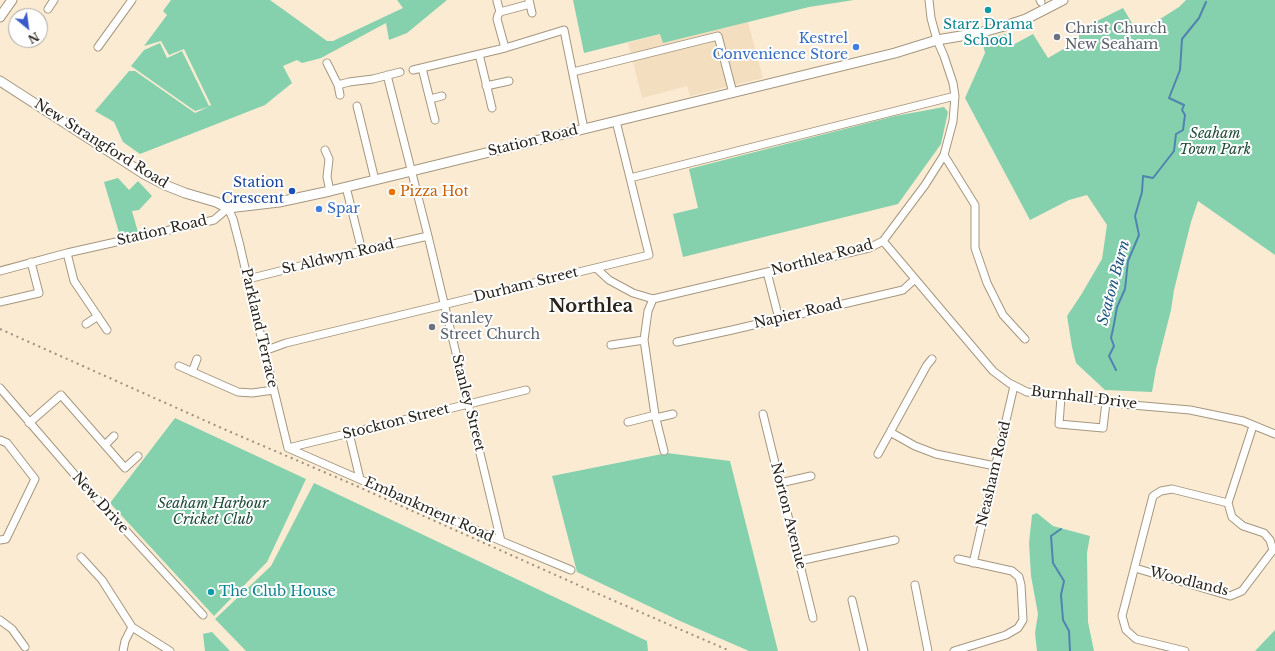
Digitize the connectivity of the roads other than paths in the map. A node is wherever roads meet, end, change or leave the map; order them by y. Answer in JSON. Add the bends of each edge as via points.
{"nodes":[{"id":1,"x":12,"y":0,"type":"edge"},
{"id":2,"x":54,"y":0,"type":"edge"},
{"id":3,"x":132,"y":0,"type":"edge"},
{"id":4,"x":929,"y":0,"type":"edge"},
{"id":5,"x":1063,"y":0,"type":"edge"},
{"id":6,"x":497,"y":1,"type":"dead end"},
{"id":7,"x":529,"y":2,"type":"edge"},
{"id":8,"x":48,"y":9,"type":"dead end"},
{"id":9,"x":500,"y":12,"type":"junction"},
{"id":10,"x":532,"y":13,"type":"dead end"},
{"id":11,"x":0,"y":17,"type":"edge"},
{"id":12,"x":936,"y":40,"type":"junction"},
{"id":13,"x":98,"y":47,"type":"dead end"},
{"id":14,"x":505,"y":48,"type":"junction"},
{"id":15,"x":479,"y":54,"type":"junction"},
{"id":16,"x":327,"y":63,"type":"dead end"},
{"id":17,"x":422,"y":68,"type":"junction"},
{"id":18,"x":413,"y":70,"type":"dead end"},
{"id":19,"x":400,"y":72,"type":"dead end"},
{"id":20,"x":572,"y":72,"type":"junction"},
{"id":21,"x":387,"y":75,"type":"junction"},
{"id":22,"x":0,"y":81,"type":"edge"},
{"id":23,"x":509,"y":81,"type":"dead end"},
{"id":24,"x":338,"y":85,"type":"junction"},
{"id":25,"x":486,"y":86,"type":"junction"},
{"id":26,"x":733,"y":93,"type":"junction"},
{"id":27,"x":340,"y":95,"type":"dead end"},
{"id":28,"x":442,"y":96,"type":"dead end"},
{"id":29,"x":955,"y":96,"type":"junction"},
{"id":30,"x":430,"y":99,"type":"junction"},
{"id":31,"x":357,"y":106,"type":"dead end"},
{"id":32,"x":492,"y":108,"type":"dead end"},
{"id":33,"x":435,"y":120,"type":"dead end"},
{"id":34,"x":616,"y":121,"type":"junction"},
{"id":35,"x":584,"y":129,"type":"junction"},
{"id":36,"x":325,"y":150,"type":"dead end"},
{"id":37,"x":944,"y":155,"type":"junction"},
{"id":38,"x":412,"y":171,"type":"junction"},
{"id":39,"x":630,"y":178,"type":"junction"},
{"id":40,"x":375,"y":180,"type":"junction"},
{"id":41,"x":346,"y":187,"type":"junction"},
{"id":42,"x":330,"y":191,"type":"junction"},
{"id":43,"x":228,"y":208,"type":"junction"},
{"id":44,"x":428,"y":236,"type":"junction"},
{"id":45,"x":883,"y":241,"type":"junction"},
{"id":46,"x":362,"y":251,"type":"junction"},
{"id":47,"x":67,"y":253,"type":"junction"},
{"id":48,"x":31,"y":262,"type":"junction"},
{"id":49,"x":596,"y":268,"type":"junction"},
{"id":50,"x":0,"y":271,"type":"edge"},
{"id":51,"x":767,"y":272,"type":"junction"},
{"id":52,"x":248,"y":278,"type":"junction"},
{"id":53,"x":915,"y":279,"type":"junction"},
{"id":54,"x":653,"y":299,"type":"junction"},
{"id":55,"x":0,"y":302,"type":"edge"},
{"id":56,"x":444,"y":306,"type":"junction"},
{"id":57,"x":98,"y":316,"type":"junction"},
{"id":58,"x":779,"y":319,"type":"junction"},
{"id":59,"x":86,"y":324,"type":"dead end"},
{"id":60,"x":107,"y":330,"type":"dead end"},
{"id":61,"x":1025,"y":339,"type":"dead end"},
{"id":62,"x":644,"y":340,"type":"junction"},
{"id":63,"x":677,"y":342,"type":"dead end"},
{"id":64,"x":611,"y":345,"type":"dead end"},
{"id":65,"x":264,"y":351,"type":"junction"},
{"id":66,"x":197,"y":359,"type":"dead end"},
{"id":67,"x":932,"y":359,"type":"dead end"},
{"id":68,"x":179,"y":366,"type":"dead end"},
{"id":69,"x":192,"y":372,"type":"junction"},
{"id":70,"x":1014,"y":386,"type":"junction"},
{"id":71,"x":0,"y":388,"type":"edge"},
{"id":72,"x":274,"y":390,"type":"junction"},
{"id":73,"x":526,"y":390,"type":"dead end"},
{"id":74,"x":1061,"y":397,"type":"junction"},
{"id":75,"x":1106,"y":402,"type":"junction"},
{"id":76,"x":468,"y":404,"type":"junction"},
{"id":77,"x":673,"y":414,"type":"dead end"},
{"id":78,"x":763,"y":414,"type":"dead end"},
{"id":79,"x":656,"y":416,"type":"junction"},
{"id":80,"x":628,"y":422,"type":"dead end"},
{"id":81,"x":29,"y":423,"type":"junction"},
{"id":82,"x":1253,"y":426,"type":"junction"},
{"id":83,"x":890,"y":432,"type":"junction"},
{"id":84,"x":348,"y":433,"type":"junction"},
{"id":85,"x":1275,"y":434,"type":"edge"},
{"id":86,"x":114,"y":436,"type":"dead end"},
{"id":87,"x":0,"y":440,"type":"edge"},
{"id":88,"x":105,"y":444,"type":"junction"},
{"id":89,"x":288,"y":448,"type":"junction"},
{"id":90,"x":664,"y":451,"type":"dead end"},
{"id":91,"x":878,"y":454,"type":"dead end"},
{"id":92,"x":138,"y":456,"type":"dead end"},
{"id":93,"x":995,"y":466,"type":"junction"},
{"id":94,"x":811,"y":476,"type":"dead end"},
{"id":95,"x":360,"y":479,"type":"junction"},
{"id":96,"x":780,"y":483,"type":"junction"},
{"id":97,"x":1228,"y":503,"type":"junction"},
{"id":98,"x":0,"y":540,"type":"edge"},
{"id":99,"x":895,"y":540,"type":"dead end"},
{"id":100,"x":501,"y":541,"type":"junction"},
{"id":101,"x":81,"y":557,"type":"dead end"},
{"id":102,"x":958,"y":559,"type":"dead end"},
{"id":103,"x":799,"y":561,"type":"junction"},
{"id":104,"x":973,"y":563,"type":"junction"},
{"id":105,"x":1135,"y":568,"type":"junction"},
{"id":106,"x":571,"y":570,"type":"dead end"},
{"id":107,"x":915,"y":585,"type":"dead end"},
{"id":108,"x":852,"y":600,"type":"dead end"},
{"id":109,"x":203,"y":615,"type":"dead end"},
{"id":110,"x":812,"y":618,"type":"dead end"},
{"id":111,"x":0,"y":620,"type":"edge"},
{"id":112,"x":132,"y":627,"type":"junction"},
{"id":113,"x":25,"y":647,"type":"dead end"},
{"id":114,"x":123,"y":651,"type":"edge"},
{"id":115,"x":170,"y":651,"type":"edge"},
{"id":116,"x":864,"y":651,"type":"edge"},
{"id":117,"x":928,"y":651,"type":"edge"},
{"id":118,"x":954,"y":651,"type":"edge"},
{"id":119,"x":1185,"y":651,"type":"edge"}],
"edges":[{"from":1,"to":11,"type":"main road"},
{"from":2,"to":8,"type":"street"},
{"from":3,"to":13,"type":"street"},
{"from":4,"to":12,"type":"street","name":"Northlea Road"},
{"from":5,"to":12,"type":"main road","name":"Station Road","via":[[1008,25]]},
{"from":6,"to":9,"type":"street"},
{"from":7,"to":9,"type":"street"},
{"from":7,"to":10,"type":"street"},
{"from":9,"to":14,"type":"street","via":[[497,19]]},
{"from":12,"to":26,"type":"main road","name":"Station Road","via":[[895,53]]},
{"from":12,"to":29,"type":"street","name":"Northlea Road","via":[[944,56]]},
{"from":14,"to":15,"type":"street"},
{"from":14,"to":20,"type":"street","via":[[564,30]]},
{"from":15,"to":17,"type":"street"},
{"from":15,"to":25,"type":"street"},
{"from":16,"to":24,"type":"street"},
{"from":17,"to":18,"type":"street"},
{"from":17,"to":30,"type":"street"},
{"from":19,"to":21,"type":"street"},
{"from":20,"to":26,"type":"street","via":[[718,36]]},
{"from":20,"to":35,"type":"street"},
{"from":21,"to":24,"type":"street"},
{"from":21,"to":38,"type":"street","name":"Stanley Street"},
{"from":22,"to":43,"type":"main road","name":"New Strangford Road","via":[[144,174],[185,194]]},
{"from":23,"to":25,"type":"street"},
{"from":24,"to":27,"type":"street"},
{"from":25,"to":32,"type":"street"},
{"from":26,"to":34,"type":"main road","name":"Station Road"},
{"from":28,"to":30,"type":"street"},
{"from":29,"to":37,"type":"street","name":"Northlea Road","via":[[953,121]]},
{"from":29,"to":39,"type":"street"},
{"from":30,"to":33,"type":"street"},
{"from":31,"to":40,"type":"street"},
{"from":34,"to":35,"type":"main road","name":"Station Road"},
{"from":34,"to":39,"type":"street"},
{"from":35,"to":38,"type":"main road","name":"Station Road"},
{"from":36,"to":42,"type":"street","via":[[329,159],[327,177]]},
{"from":37,"to":45,"type":"street","name":"Northlea Road"},
{"from":37,"to":61,"type":"street","via":[[975,205],[975,248],[987,283],[1003,315]]},
{"from":38,"to":40,"type":"main road","name":"Station Road"},
{"from":38,"to":44,"type":"street","name":"Stanley Street"},
{"from":39,"to":49,"type":"street","name":"Durham Street","via":[[649,255]]},
{"from":40,"to":41,"type":"main road","name":"Station Road"},
{"from":41,"to":42,"type":"main road","name":"Station Road"},
{"from":41,"to":46,"type":"street"},
{"from":42,"to":43,"type":"main road","name":"Station Road","via":[[279,202]]},
{"from":43,"to":47,"type":"street","name":"Station Road","via":[[214,220]]},
{"from":43,"to":52,"type":"street","name":"Parkland Terrace"},
{"from":44,"to":46,"type":"street","name":"St Aldwyn Road"},
{"from":44,"to":56,"type":"street","name":"Stanley Street"},
{"from":45,"to":51,"type":"street","name":"Northlea Road","via":[[869,248]]},
{"from":45,"to":53,"type":"street","name":"Burnhall Drive"},
{"from":46,"to":52,"type":"street","name":"St Aldwyn Road"},
{"from":47,"to":48,"type":"street","name":"Station Road"},
{"from":47,"to":57,"type":"street","via":[[74,281]]},
{"from":48,"to":50,"type":"street","name":"Station Road"},
{"from":48,"to":55,"type":"street","via":[[39,293]]},
{"from":49,"to":54,"type":"street","via":[[609,280],[633,293]]},
{"from":49,"to":56,"type":"street","name":"Durham Street"},
{"from":51,"to":54,"type":"street","name":"Northlea Road"},
{"from":51,"to":58,"type":"street"},
{"from":52,"to":65,"type":"street","name":"Parkland Terrace"},
{"from":53,"to":58,"type":"street","name":"Napier Road","via":[[903,290]]},
{"from":53,"to":70,"type":"street","name":"Burnhall Drive","via":[[993,371]]},
{"from":54,"to":62,"type":"street","via":[[648,311]]},
{"from":56,"to":65,"type":"street","name":"Durham Street","via":[[286,343]]},
{"from":56,"to":76,"type":"street","name":"Stanley Street"},
{"from":57,"to":59,"type":"street"},
{"from":57,"to":60,"type":"street"},
{"from":58,"to":63,"type":"street","name":"Napier Road"},
{"from":62,"to":64,"type":"street"},
{"from":62,"to":79,"type":"street"},
{"from":65,"to":72,"type":"street","name":"Parkland Terrace"},
{"from":66,"to":69,"type":"street"},
{"from":67,"to":83,"type":"street"},
{"from":68,"to":69,"type":"street"},
{"from":69,"to":72,"type":"street","via":[[238,392]]},
{"from":70,"to":74,"type":"street","name":"Burnhall Drive","via":[[1027,392]]},
{"from":70,"to":93,"type":"street","name":"Neasham Road"},
{"from":71,"to":81,"type":"street","name":"New Drive"},
{"from":72,"to":89,"type":"street","name":"Parkland Terrace"},
{"from":73,"to":76,"type":"street","name":"Stockton Street"},
{"from":74,"to":75,"type":"street","name":"Burnhall Drive"},
{"from":74,"to":75,"type":"street","via":[[1059,424],[1103,428]]},
{"from":75,"to":82,"type":"street","name":"Burnhall Drive","via":[[1190,410],[1243,421]]},
{"from":76,"to":84,"type":"street","name":"Stockton Street"},
{"from":76,"to":100,"type":"street","name":"Stanley Street"},
{"from":77,"to":79,"type":"street"},
{"from":78,"to":96,"type":"street","name":"Norton Avenue"},
{"from":79,"to":80,"type":"street"},
{"from":79,"to":90,"type":"street"},
{"from":81,"to":88,"type":"street","via":[[61,395]]},
{"from":81,"to":109,"type":"street","name":"New Drive"},
{"from":82,"to":85,"type":"street","name":"Burnhall Drive"},
{"from":82,"to":97,"type":"street"},
{"from":83,"to":91,"type":"street"},
{"from":83,"to":93,"type":"street","via":[[936,454]]},
{"from":84,"to":89,"type":"street","name":"Stockton Street"},
{"from":84,"to":95,"type":"street"},
{"from":86,"to":88,"type":"street"},
{"from":87,"to":98,"type":"street","via":[[8,443],[35,479],[6,539]]},
{"from":88,"to":92,"type":"street","via":[[125,468]]},
{"from":89,"to":95,"type":"street","name":"Embankment Road"},
{"from":93,"to":104,"type":"street","name":"Neasham Road"},
{"from":94,"to":96,"type":"street"},
{"from":95,"to":100,"type":"street","name":"Embankment Road"},
{"from":96,"to":103,"type":"street","name":"Norton Avenue"},
{"from":97,"to":105,"type":"street","name":"Woodlands","via":[[1172,489],[1153,496]]},
{"from":97,"to":105,"type":"street","name":"Woodlands","via":[[1232,517],[1243,526],[1264,533],[1270,540],[1273,550],[1242,591],[1230,596]]},
{"from":99,"to":103,"type":"street"},
{"from":100,"to":106,"type":"street","name":"Embankment Road"},
{"from":101,"to":112,"type":"street","via":[[102,580]]},
{"from":102,"to":104,"type":"street"},
{"from":103,"to":110,"type":"street","name":"Norton Avenue"},
{"from":104,"to":118,"type":"street","via":[[1012,571],[1021,585],[1023,620],[1018,628],[1006,635]]},
{"from":105,"to":119,"type":"street","name":"Woodlands","via":[[1122,616],[1126,630],[1136,639]]},
{"from":107,"to":117,"type":"street"},
{"from":108,"to":116,"type":"street"},
{"from":111,"to":113,"type":"street","via":[[12,629]]},
{"from":112,"to":114,"type":"street"},
{"from":112,"to":115,"type":"street"}]}
